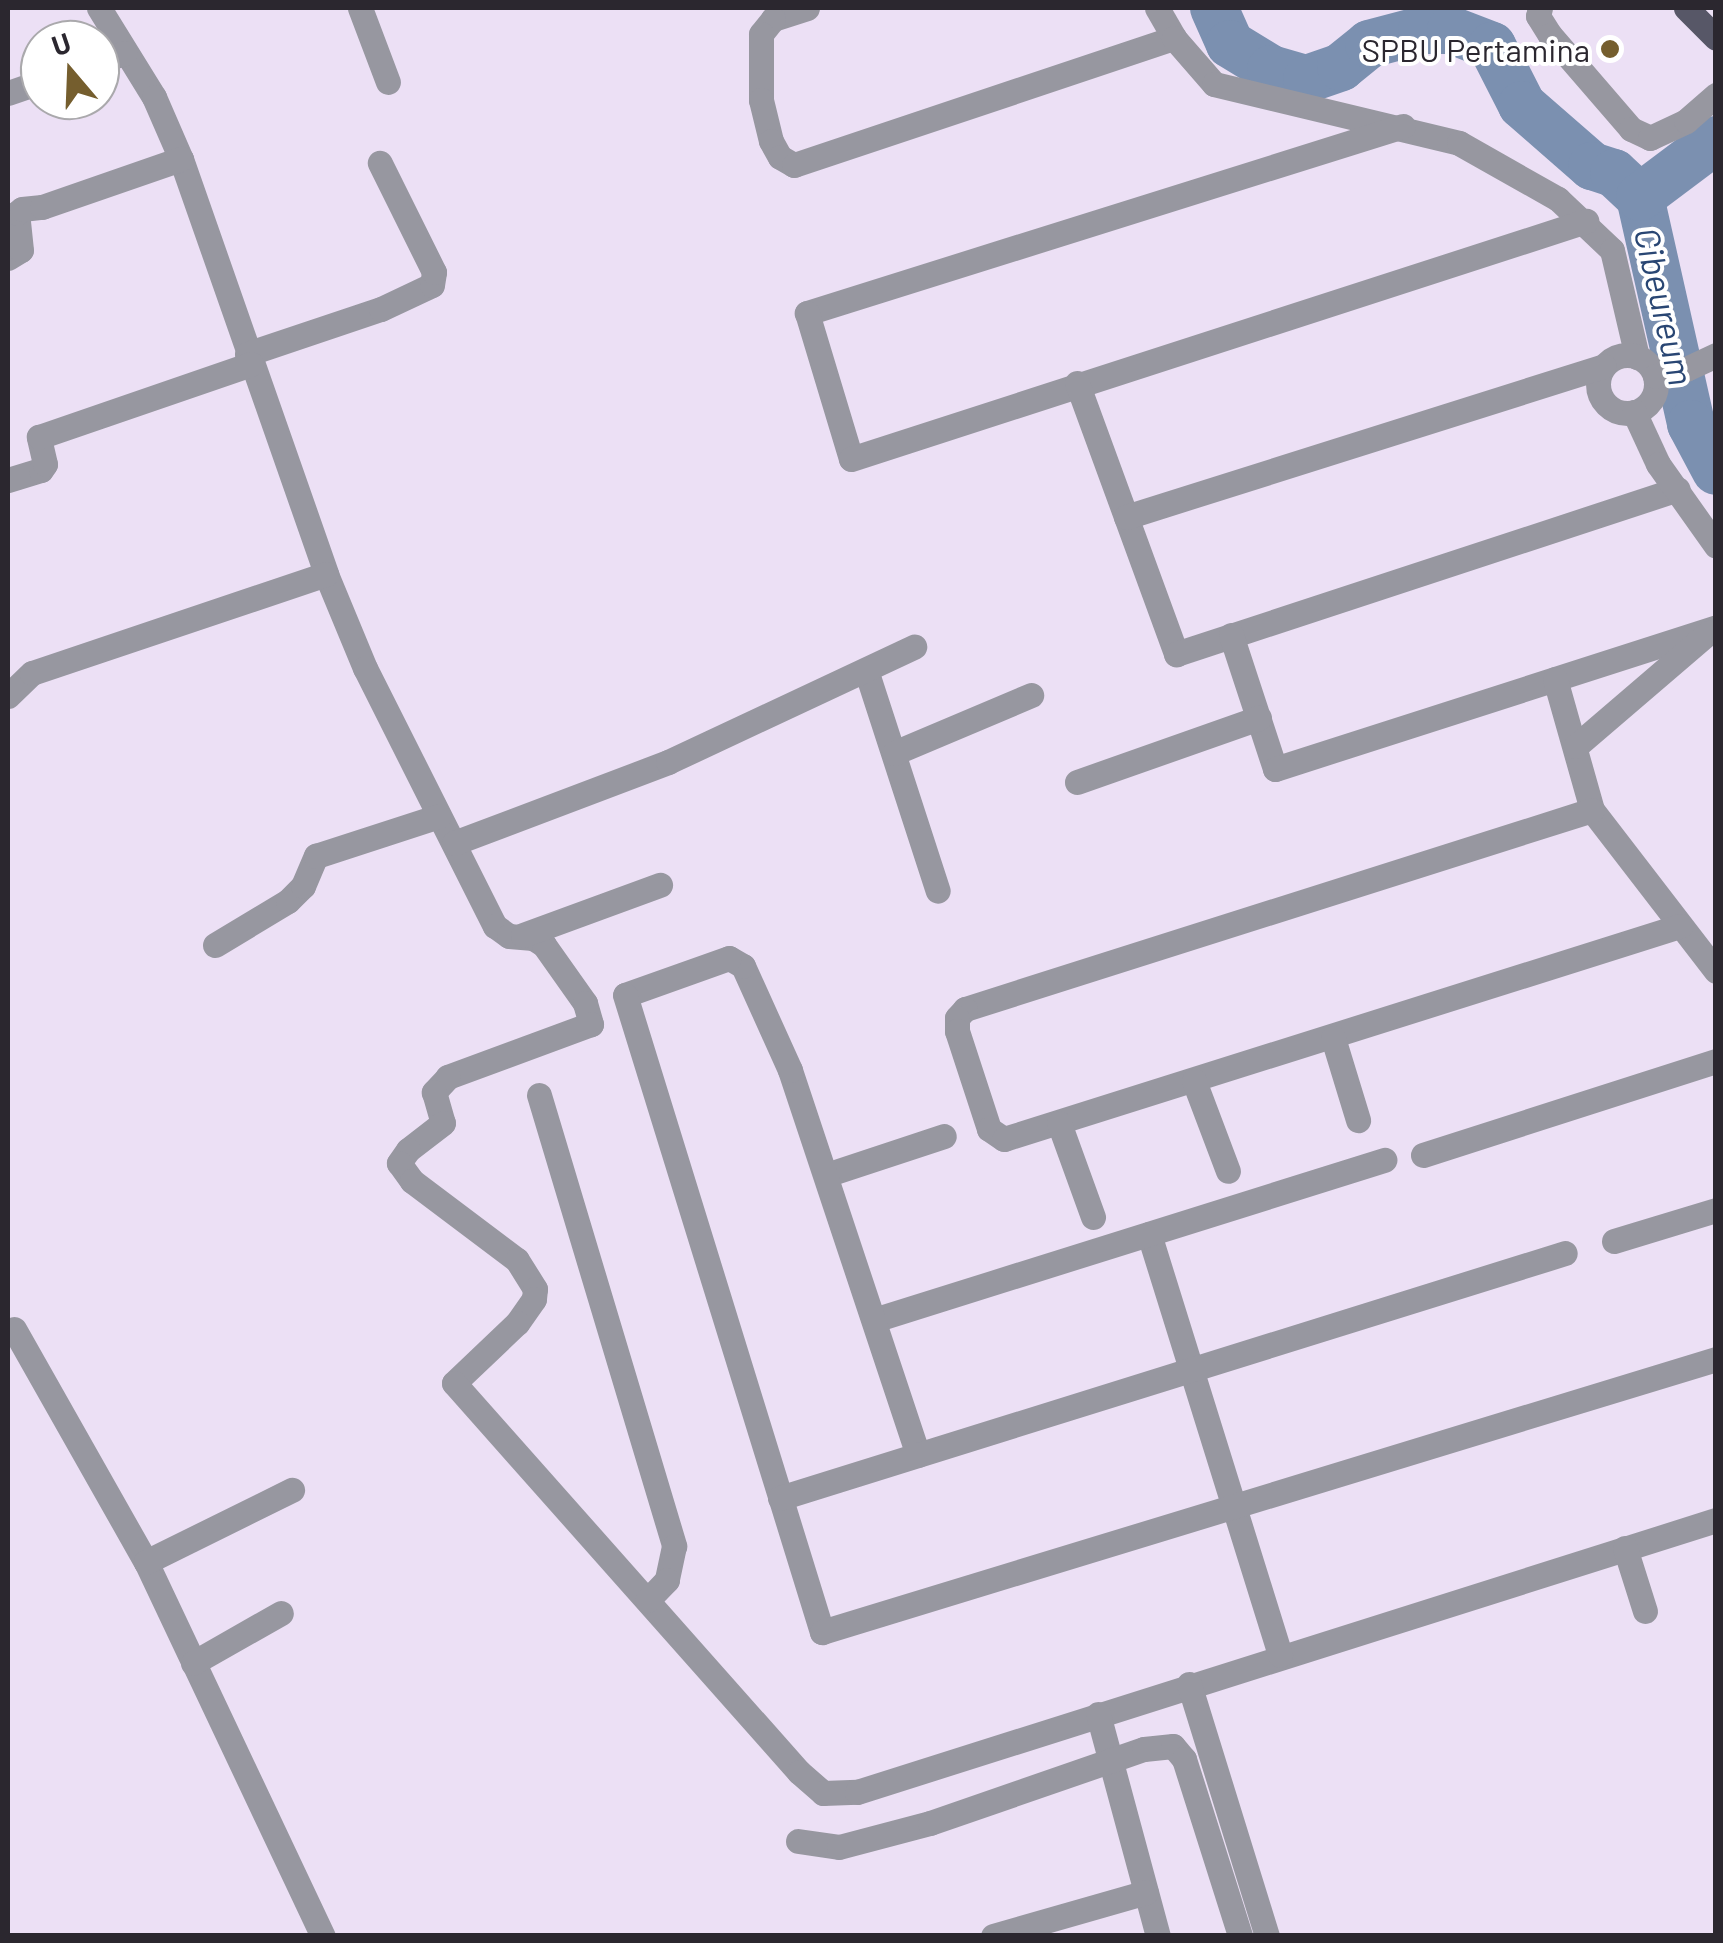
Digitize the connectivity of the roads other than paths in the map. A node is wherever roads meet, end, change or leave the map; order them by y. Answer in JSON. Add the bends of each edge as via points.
{"nodes":[{"id":1,"x":360,"y":8,"type":"edge"},
{"id":2,"x":807,"y":8,"type":"edge"},
{"id":3,"x":1157,"y":8,"type":"edge"},
{"id":4,"x":1540,"y":8,"type":"edge"},
{"id":5,"x":1686,"y":8,"type":"edge"},
{"id":6,"x":1174,"y":38,"type":"junction"},
{"id":7,"x":1716,"y":38,"type":"edge"},
{"id":8,"x":120,"y":65,"type":"edge"},
{"id":9,"x":388,"y":82,"type":"dead end"},
{"id":10,"x":1716,"y":95,"type":"edge"},
{"id":11,"x":1402,"y":126,"type":"junction"},
{"id":12,"x":180,"y":159,"type":"junction"},
{"id":13,"x":380,"y":162,"type":"dead end"},
{"id":14,"x":1586,"y":221,"type":"junction"},
{"id":15,"x":8,"y":258,"type":"edge"},
{"id":16,"x":1716,"y":355,"type":"edge"},
{"id":17,"x":1620,"y":358,"type":"junction"},
{"id":18,"x":249,"y":359,"type":"junction"},
{"id":19,"x":1672,"y":372,"type":"junction"},
{"id":20,"x":1716,"y":374,"type":"edge"},
{"id":21,"x":1077,"y":383,"type":"junction"},
{"id":22,"x":1634,"y":412,"type":"junction"},
{"id":23,"x":8,"y":480,"type":"edge"},
{"id":24,"x":1678,"y":489,"type":"junction"},
{"id":25,"x":1126,"y":516,"type":"junction"},
{"id":26,"x":1716,"y":546,"type":"edge"},
{"id":27,"x":326,"y":574,"type":"junction"},
{"id":28,"x":1716,"y":627,"type":"edge"},
{"id":29,"x":1231,"y":635,"type":"junction"},
{"id":30,"x":914,"y":647,"type":"dead end"},
{"id":31,"x":866,"y":670,"type":"junction"},
{"id":32,"x":1555,"y":678,"type":"junction"},
{"id":33,"x":1031,"y":694,"type":"dead end"},
{"id":34,"x":8,"y":696,"type":"edge"},
{"id":35,"x":1259,"y":718,"type":"junction"},
{"id":36,"x":1576,"y":746,"type":"junction"},
{"id":37,"x":894,"y":753,"type":"junction"},
{"id":38,"x":1077,"y":782,"type":"dead end"},
{"id":39,"x":1592,"y":810,"type":"junction"},
{"id":40,"x":439,"y":816,"type":"junction"},
{"id":41,"x":454,"y":843,"type":"junction"},
{"id":42,"x":660,"y":885,"type":"dead end"},
{"id":43,"x":938,"y":892,"type":"dead end"},
{"id":44,"x":1680,"y":926,"type":"junction"},
{"id":45,"x":523,"y":935,"type":"junction"},
{"id":46,"x":215,"y":945,"type":"dead end"},
{"id":47,"x":1716,"y":971,"type":"edge"},
{"id":48,"x":1333,"y":1038,"type":"junction"},
{"id":49,"x":1716,"y":1061,"type":"edge"},
{"id":50,"x":1194,"y":1082,"type":"junction"},
{"id":51,"x":539,"y":1094,"type":"dead end"},
{"id":52,"x":1358,"y":1120,"type":"dead end"},
{"id":53,"x":1059,"y":1122,"type":"junction"},
{"id":54,"x":944,"y":1136,"type":"dead end"},
{"id":55,"x":1424,"y":1155,"type":"dead end"},
{"id":56,"x":1384,"y":1160,"type":"dead end"},
{"id":57,"x":1228,"y":1171,"type":"dead end"},
{"id":58,"x":826,"y":1175,"type":"junction"},
{"id":59,"x":1716,"y":1210,"type":"edge"},
{"id":60,"x":1093,"y":1217,"type":"dead end"},
{"id":61,"x":1149,"y":1234,"type":"junction"},
{"id":62,"x":1614,"y":1241,"type":"dead end"},
{"id":63,"x":1565,"y":1252,"type":"dead end"},
{"id":64,"x":874,"y":1320,"type":"junction"},
{"id":65,"x":14,"y":1329,"type":"dead end"},
{"id":66,"x":1716,"y":1358,"type":"edge"},
{"id":67,"x":1190,"y":1370,"type":"junction"},
{"id":68,"x":918,"y":1455,"type":"junction"},
{"id":69,"x":292,"y":1490,"type":"dead end"},
{"id":70,"x":780,"y":1498,"type":"junction"},
{"id":71,"x":1234,"y":1508,"type":"junction"},
{"id":72,"x":1716,"y":1520,"type":"edge"},
{"id":73,"x":1624,"y":1548,"type":"junction"},
{"id":74,"x":146,"y":1562,"type":"junction"},
{"id":75,"x":648,"y":1600,"type":"junction"},
{"id":76,"x":1645,"y":1611,"type":"dead end"},
{"id":77,"x":280,"y":1613,"type":"dead end"},
{"id":78,"x":1280,"y":1654,"type":"junction"},
{"id":79,"x":193,"y":1663,"type":"junction"},
{"id":80,"x":1189,"y":1684,"type":"junction"},
{"id":81,"x":1098,"y":1714,"type":"junction"},
{"id":82,"x":1112,"y":1762,"type":"junction"},
{"id":83,"x":798,"y":1841,"type":"dead end"},
{"id":84,"x":1146,"y":1892,"type":"junction"},
{"id":85,"x":323,"y":1936,"type":"edge"},
{"id":86,"x":994,"y":1936,"type":"edge"},
{"id":87,"x":1158,"y":1936,"type":"edge"},
{"id":88,"x":1240,"y":1936,"type":"edge"},
{"id":89,"x":1267,"y":1936,"type":"edge"}],
"edges":[{"from":1,"to":9,"type":"street"},
{"from":2,"to":6,"type":"street","via":[[773,19],[761,34],[761,100],[771,140],[794,165]]},
{"from":3,"to":6,"type":"street"},
{"from":4,"to":10,"type":"street","via":[[1550,35],[1631,129],[1650,138]]},
{"from":5,"to":7,"type":"main road"},
{"from":6,"to":11,"type":"street","via":[[1214,84]]},
{"from":8,"to":12,"type":"street","via":[[154,97]]},
{"from":11,"to":14,"type":"street","via":[[1459,143]]},
{"from":11,"to":21,"type":"street","via":[[807,313],[851,459]]},
{"from":12,"to":15,"type":"street","via":[[22,209],[21,250]]},
{"from":12,"to":18,"type":"street"},
{"from":13,"to":18,"type":"street","via":[[434,272],[432,285]]},
{"from":14,"to":17,"type":"street","via":[[1612,250]]},
{"from":14,"to":21,"type":"street"},
{"from":16,"to":19,"type":"street"},
{"from":17,"to":19,"type":"street"},
{"from":17,"to":22,"type":"street","via":[[1598,387],[1610,407]]},
{"from":17,"to":25,"type":"street"},
{"from":18,"to":23,"type":"street","via":[[39,437],[41,470]]},
{"from":18,"to":27,"type":"street"},
{"from":19,"to":20,"type":"street"},
{"from":19,"to":22,"type":"street"},
{"from":21,"to":25,"type":"street"},
{"from":22,"to":24,"type":"street"},
{"from":24,"to":26,"type":"street"},
{"from":24,"to":29,"type":"street"},
{"from":25,"to":29,"type":"street","via":[[1176,654]]},
{"from":27,"to":34,"type":"street","via":[[32,673]]},
{"from":27,"to":40,"type":"street"},
{"from":28,"to":32,"type":"street"},
{"from":28,"to":36,"type":"street"},
{"from":29,"to":35,"type":"street"},
{"from":30,"to":31,"type":"street"},
{"from":31,"to":37,"type":"street"},
{"from":31,"to":41,"type":"street","via":[[668,762]]},
{"from":32,"to":35,"type":"street","via":[[1275,769]]},
{"from":32,"to":36,"type":"street"},
{"from":33,"to":37,"type":"street"},
{"from":35,"to":38,"type":"street"},
{"from":36,"to":39,"type":"street"},
{"from":37,"to":43,"type":"street"},
{"from":39,"to":44,"type":"street"},
{"from":39,"to":53,"type":"street","via":[[965,1009],[956,1031],[989,1130],[1004,1139]]},
{"from":40,"to":41,"type":"street"},
{"from":40,"to":46,"type":"street","via":[[316,856],[304,886],[288,901]]},
{"from":41,"to":45,"type":"street","via":[[495,926],[509,936]]},
{"from":42,"to":45,"type":"street"},
{"from":44,"to":47,"type":"street"},
{"from":44,"to":48,"type":"street"},
{"from":45,"to":75,"type":"street","via":[[544,945],[560,965],[592,1024],[448,1077],[434,1092],[443,1124],[399,1164],[517,1260],[535,1290],[517,1323],[454,1383]]},
{"from":48,"to":50,"type":"street"},
{"from":48,"to":52,"type":"street"},
{"from":49,"to":55,"type":"street"},
{"from":50,"to":53,"type":"street"},
{"from":50,"to":57,"type":"street"},
{"from":51,"to":75,"type":"street","via":[[674,1546],[667,1580]]},
{"from":53,"to":60,"type":"street"},
{"from":54,"to":58,"type":"street"},
{"from":56,"to":61,"type":"street"},
{"from":58,"to":64,"type":"street"},
{"from":58,"to":70,"type":"street","via":[[771,1022],[738,960],[625,995]]},
{"from":59,"to":62,"type":"street"},
{"from":61,"to":64,"type":"street"},
{"from":61,"to":67,"type":"street"},
{"from":63,"to":67,"type":"street"},
{"from":64,"to":68,"type":"street"},
{"from":65,"to":74,"type":"street"},
{"from":66,"to":71,"type":"street"},
{"from":67,"to":68,"type":"street"},
{"from":67,"to":71,"type":"street"},
{"from":68,"to":70,"type":"street"},
{"from":69,"to":74,"type":"street"},
{"from":70,"to":71,"type":"street","via":[[822,1632]]},
{"from":71,"to":78,"type":"street"},
{"from":72,"to":73,"type":"street"},
{"from":73,"to":76,"type":"street"},
{"from":73,"to":78,"type":"street"},
{"from":74,"to":79,"type":"street"},
{"from":75,"to":81,"type":"street","via":[[823,1793],[857,1792]]},
{"from":77,"to":79,"type":"street"},
{"from":78,"to":80,"type":"street"},
{"from":79,"to":85,"type":"street"},
{"from":80,"to":81,"type":"street"},
{"from":80,"to":89,"type":"street"},
{"from":81,"to":82,"type":"street"},
{"from":82,"to":83,"type":"street","via":[[930,1823],[838,1846]]},
{"from":82,"to":84,"type":"street"},
{"from":82,"to":88,"type":"street","via":[[1162,1745],[1173,1746],[1184,1759]]},
{"from":84,"to":86,"type":"street"},
{"from":84,"to":87,"type":"street"}]}
